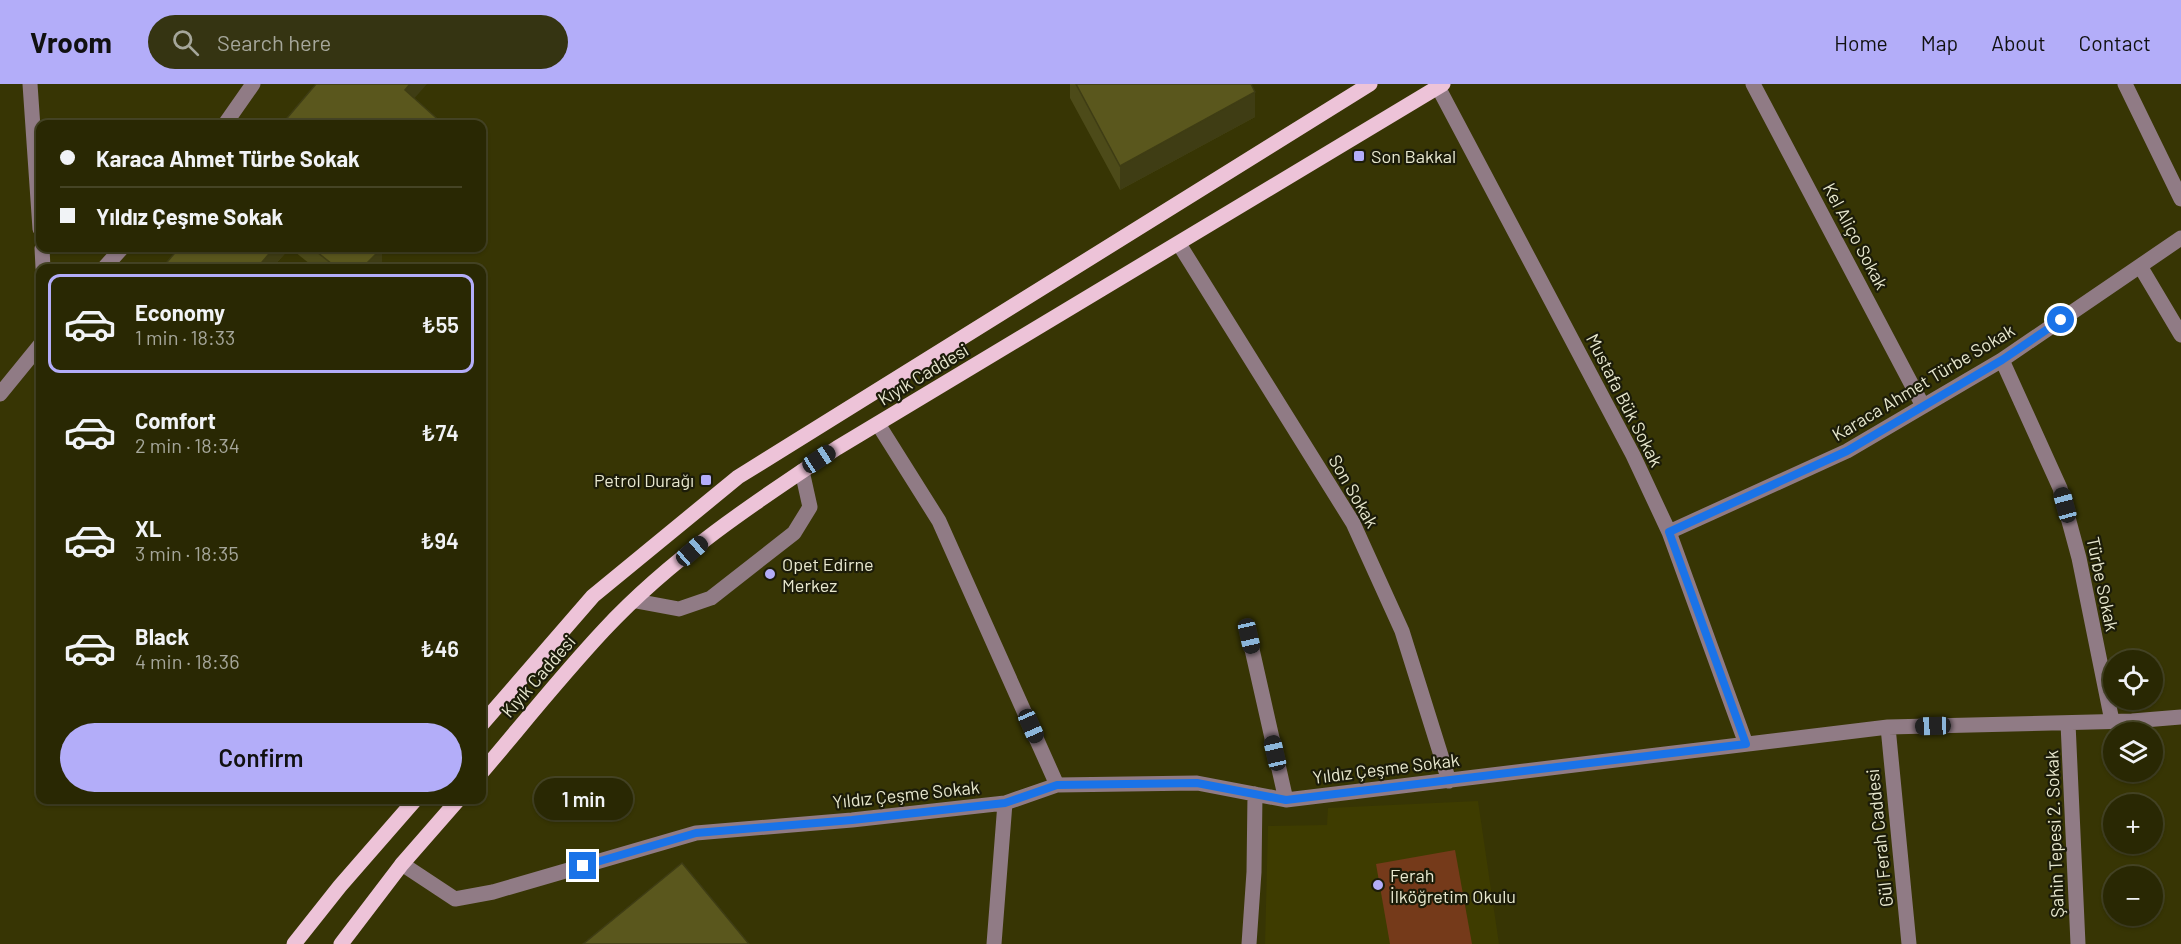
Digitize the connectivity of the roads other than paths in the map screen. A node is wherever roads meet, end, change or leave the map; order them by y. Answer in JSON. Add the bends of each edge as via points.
{"nodes":[{"id":1,"x":30,"y":84,"type":"edge"},
{"id":2,"x":253,"y":84,"type":"edge"},
{"id":3,"x":1370,"y":84,"type":"edge"},
{"id":4,"x":1753,"y":84,"type":"edge"},
{"id":5,"x":2125,"y":84,"type":"edge"},
{"id":6,"x":1439,"y":85,"type":"edge"},
{"id":7,"x":228,"y":120,"type":"edge"},
{"id":8,"x":36,"y":171,"type":"edge"},
{"id":9,"x":2181,"y":199,"type":"edge"},
{"id":10,"x":2181,"y":238,"type":"edge"},
{"id":11,"x":1179,"y":244,"type":"junction"},
{"id":12,"x":118,"y":252,"type":"edge"},
{"id":13,"x":108,"y":264,"type":"edge"},
{"id":14,"x":2140,"y":266,"type":"junction"},
{"id":15,"x":2181,"y":334,"type":"edge"},
{"id":16,"x":36,"y":354,"type":"edge"},
{"id":17,"x":2002,"y":360,"type":"junction"},
{"id":18,"x":0,"y":394,"type":"edge"},
{"id":19,"x":1923,"y":406,"type":"junction"},
{"id":20,"x":878,"y":424,"type":"junction"},
{"id":21,"x":802,"y":471,"type":"junction"},
{"id":22,"x":1669,"y":532,"type":"junction"},
{"id":23,"x":636,"y":601,"type":"junction"},
{"id":24,"x":1249,"y":636,"type":"dead end"},
{"id":25,"x":2181,"y":717,"type":"edge"},
{"id":26,"x":486,"y":719,"type":"edge"},
{"id":27,"x":2103,"y":722,"type":"edge"},
{"id":28,"x":2112,"y":722,"type":"joint"},
{"id":29,"x":2068,"y":723,"type":"junction"},
{"id":30,"x":1888,"y":727,"type":"junction"},
{"id":31,"x":1746,"y":744,"type":"junction"},
{"id":32,"x":486,"y":767,"type":"edge"},
{"id":33,"x":1449,"y":781,"type":"junction"},
{"id":34,"x":1057,"y":785,"type":"junction"},
{"id":35,"x":1255,"y":794,"type":"junction"},
{"id":36,"x":1286,"y":800,"type":"junction"},
{"id":37,"x":1005,"y":803,"type":"junction"},
{"id":38,"x":412,"y":804,"type":"edge"},
{"id":39,"x":454,"y":804,"type":"edge"},
{"id":40,"x":402,"y":864,"type":"junction"},
{"id":41,"x":294,"y":944,"type":"edge"},
{"id":42,"x":342,"y":944,"type":"edge"},
{"id":43,"x":994,"y":944,"type":"edge"},
{"id":44,"x":1249,"y":944,"type":"edge"},
{"id":45,"x":1909,"y":944,"type":"edge"},
{"id":46,"x":2078,"y":944,"type":"edge"}],
"edges":[{"from":1,"to":8,"type":"street"},
{"from":2,"to":7,"type":"street"},
{"from":3,"to":26,"type":"main road","name":"Kıyık Caddesi","via":[[738,477],[593,596]]},
{"from":4,"to":19,"type":"street","name":"Kel Aliço Sokak"},
{"from":5,"to":9,"type":"street"},
{"from":6,"to":11,"type":"main road","name":"Kıyık Caddesi"},
{"from":6,"to":22,"type":"street","name":"Mustafa Bük Sokak","via":[[1633,455]]},
{"from":10,"to":14,"type":"street","name":"Karaca Ahmet Türbe Sokak"},
{"from":11,"to":20,"type":"main road","name":"Kıyık Caddesi"},
{"from":11,"to":33,"type":"street","name":"Son Sokak","via":[[1353,523],[1402,632]]},
{"from":12,"to":13,"type":"street"},
{"from":14,"to":15,"type":"street"},
{"from":14,"to":17,"type":"street","name":"Karaca Ahmet Türbe Sokak"},
{"from":16,"to":18,"type":"street"},
{"from":17,"to":19,"type":"street","name":"Karaca Ahmet Türbe Sokak"},
{"from":17,"to":28,"type":"street","name":"Türbe Sokak","via":[[2060,488],[2079,558]]},
{"from":19,"to":22,"type":"street","name":"Karaca Ahmet Türbe Sokak","via":[[1847,451]]},
{"from":20,"to":21,"type":"main road","name":"Kıyık Caddesi"},
{"from":20,"to":34,"type":"street","via":[[939,521]]},
{"from":21,"to":23,"type":"main road","name":"Kıyık Caddesi","via":[[708,536]]},
{"from":21,"to":23,"type":"street","via":[[810,507],[794,533],[746,573],[711,598],[679,609]]},
{"from":22,"to":31,"type":"street","name":"Mustafa Bük Sokak"},
{"from":23,"to":32,"type":"main road","name":"Kıyık Caddesi","via":[[605,629]]},
{"from":24,"to":36,"type":"street"},
{"from":25,"to":28,"type":"street","name":"Yıldız Çeşme Sokak"},
{"from":27,"to":29,"type":"street","name":"Yıldız Çeşme Sokak"},
{"from":29,"to":30,"type":"street","name":"Yıldız Çeşme Sokak"},
{"from":29,"to":46,"type":"street","name":"Şahin Tepesi 2. Sokak"},
{"from":30,"to":31,"type":"street","name":"Yıldız Çeşme Sokak"},
{"from":30,"to":45,"type":"street","name":"Gül Ferah Caddesi"},
{"from":31,"to":33,"type":"street","name":"Yıldız Çeşme Sokak"},
{"from":33,"to":36,"type":"street","name":"Yıldız Çeşme Sokak"},
{"from":34,"to":35,"type":"street","name":"Yıldız Çeşme Sokak","via":[[1197,783]]},
{"from":34,"to":37,"type":"street","name":"Yıldız Çeşme Sokak"},
{"from":35,"to":36,"type":"street","name":"Yıldız Çeşme Sokak"},
{"from":35,"to":44,"type":"street"},
{"from":37,"to":40,"type":"street","name":"Yıldız Çeşme Sokak","via":[[696,833],[493,892],[455,899]]},
{"from":37,"to":43,"type":"street"},
{"from":38,"to":41,"type":"main road"},
{"from":39,"to":40,"type":"main road"},
{"from":40,"to":42,"type":"main road"}]}
